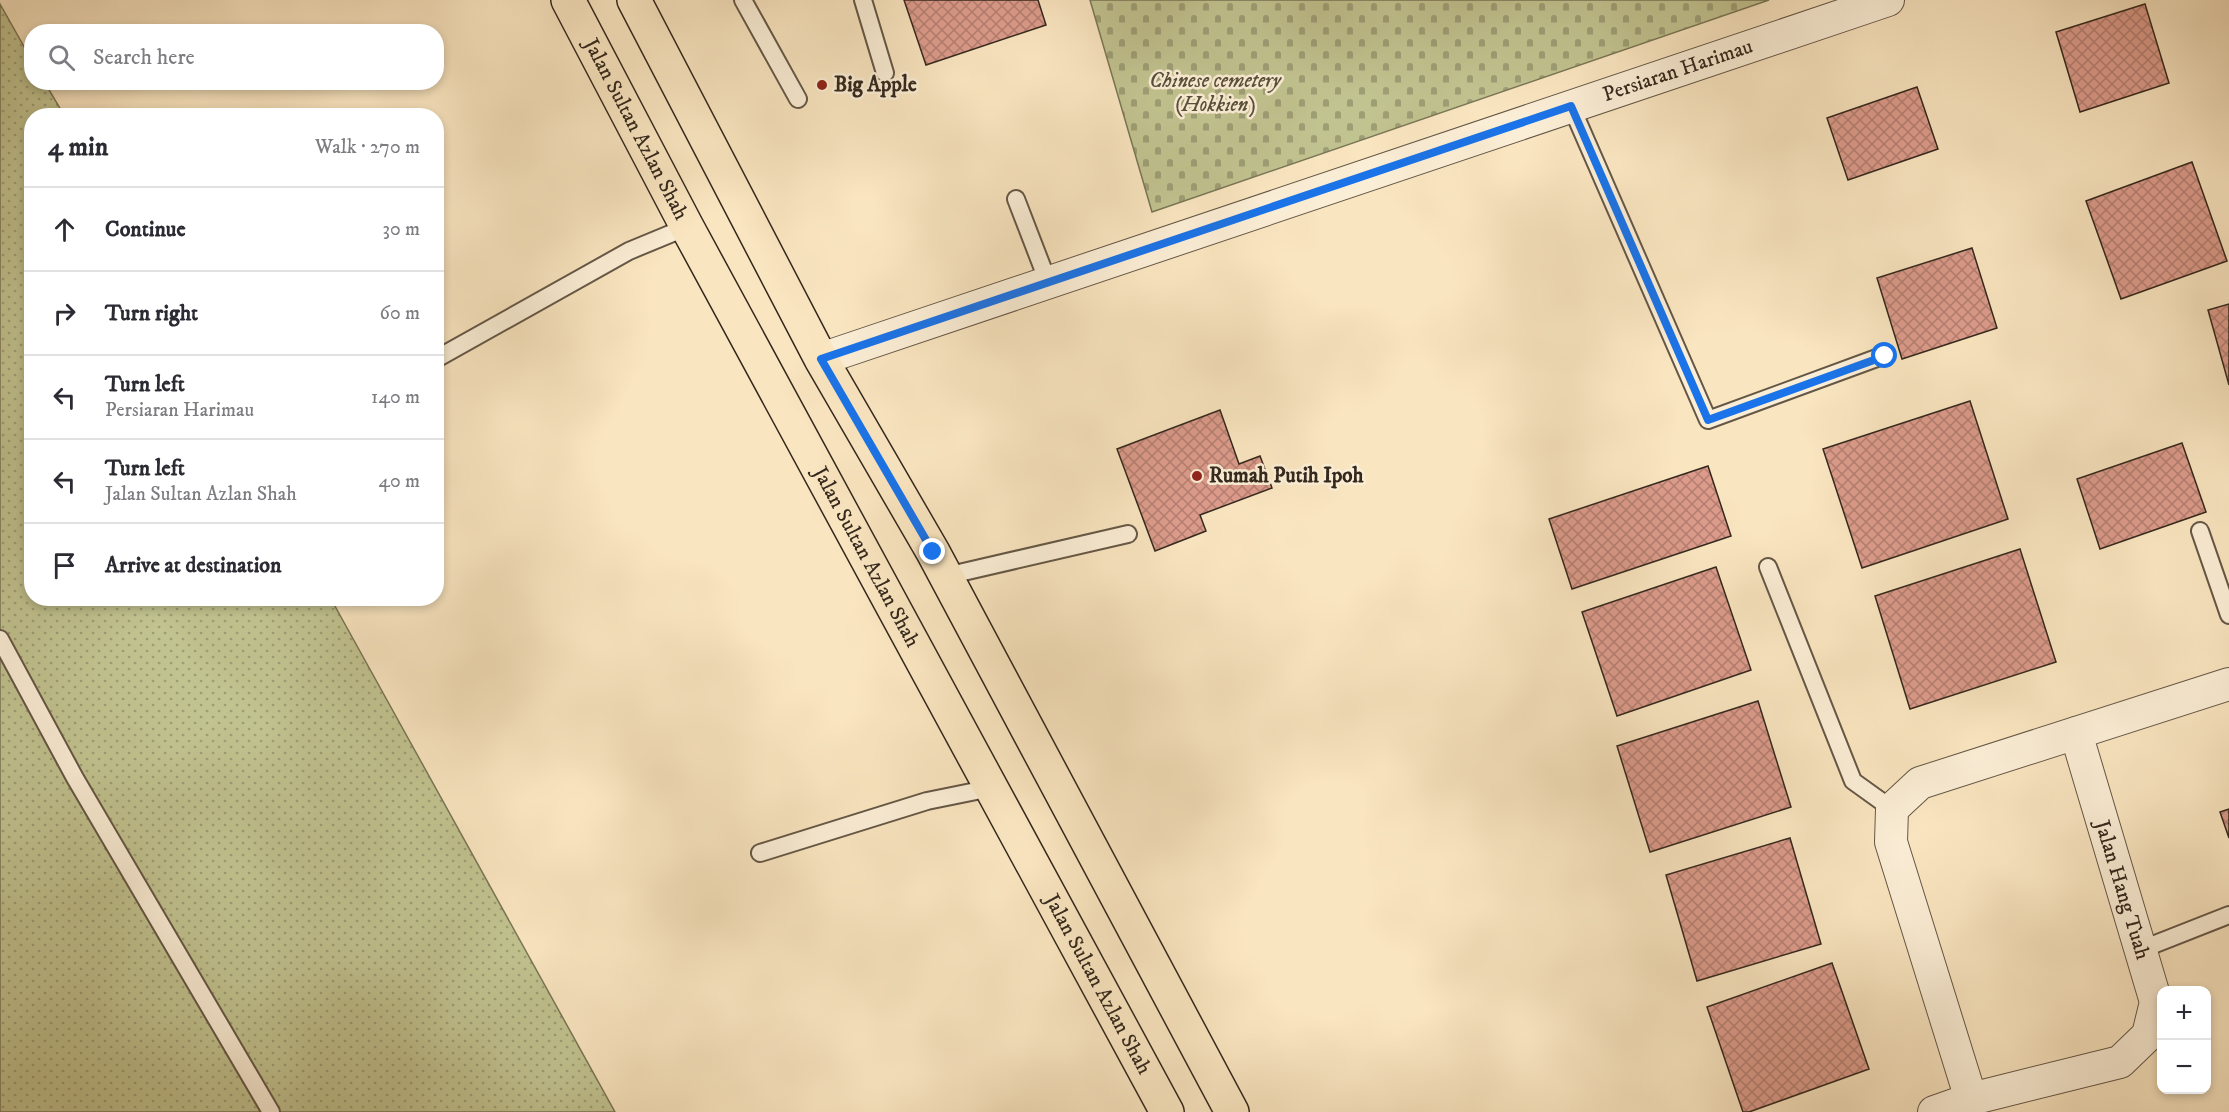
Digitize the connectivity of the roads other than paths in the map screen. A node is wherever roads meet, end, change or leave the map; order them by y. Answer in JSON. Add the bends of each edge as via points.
{"nodes":[{"id":1,"x":568,"y":0,"type":"edge"},
{"id":2,"x":634,"y":0,"type":"edge"},
{"id":3,"x":743,"y":0,"type":"edge"},
{"id":4,"x":863,"y":0,"type":"edge"},
{"id":5,"x":1888,"y":0,"type":"edge"},
{"id":6,"x":885,"y":73,"type":"dead end"},
{"id":7,"x":798,"y":99,"type":"dead end"},
{"id":8,"x":1571,"y":106,"type":"junction"},
{"id":9,"x":1016,"y":199,"type":"dead end"},
{"id":10,"x":687,"y":227,"type":"junction"},
{"id":11,"x":1048,"y":282,"type":"junction"},
{"id":12,"x":444,"y":355,"type":"edge"},
{"id":13,"x":1885,"y":356,"type":"dead end"},
{"id":14,"x":821,"y":359,"type":"junction"},
{"id":15,"x":2200,"y":531,"type":"dead end"},
{"id":16,"x":1128,"y":534,"type":"dead end"},
{"id":17,"x":1768,"y":567,"type":"dead end"},
{"id":18,"x":946,"y":576,"type":"junction"},
{"id":19,"x":2229,"y":615,"type":"edge"},
{"id":20,"x":0,"y":639,"type":"edge"},
{"id":21,"x":2229,"y":684,"type":"edge"},
{"id":22,"x":2076,"y":733,"type":"junction"},
{"id":23,"x":991,"y":788,"type":"junction"},
{"id":24,"x":1892,"y":809,"type":"junction"},
{"id":25,"x":760,"y":853,"type":"dead end"},
{"id":26,"x":2228,"y":916,"type":"edge"},
{"id":27,"x":2140,"y":950,"type":"junction"},
{"id":28,"x":1971,"y":1099,"type":"junction"},
{"id":29,"x":271,"y":1112,"type":"edge"},
{"id":30,"x":1167,"y":1112,"type":"edge"},
{"id":31,"x":1232,"y":1112,"type":"edge"},
{"id":32,"x":1934,"y":1112,"type":"edge"}],
"edges":[{"from":1,"to":10,"type":"main road","name":"Jalan Sultan Azlan Shah"},
{"from":2,"to":14,"type":"main road"},
{"from":3,"to":7,"type":"lane"},
{"from":4,"to":6,"type":"lane"},
{"from":5,"to":8,"type":"street","name":"Persiaran Harimau"},
{"from":8,"to":11,"type":"street","name":"Persiaran Harimau"},
{"from":8,"to":13,"type":"lane","via":[[1708,420]]},
{"from":9,"to":11,"type":"lane"},
{"from":10,"to":12,"type":"lane","via":[[629,251]]},
{"from":10,"to":23,"type":"main road","name":"Jalan Sultan Azlan Shah"},
{"from":11,"to":14,"type":"street","name":"Persiaran Harimau"},
{"from":14,"to":18,"type":"main road"},
{"from":15,"to":19,"type":"lane"},
{"from":16,"to":18,"type":"lane"},
{"from":17,"to":24,"type":"lane","via":[[1853,781]]},
{"from":18,"to":31,"type":"main road"},
{"from":20,"to":29,"type":"lane","via":[[75,778]]},
{"from":21,"to":22,"type":"street"},
{"from":22,"to":24,"type":"street","via":[[1920,783]]},
{"from":22,"to":27,"type":"street","name":"Jalan Hang Tuah"},
{"from":23,"to":25,"type":"lane","via":[[927,801]]},
{"from":23,"to":30,"type":"main road","name":"Jalan Sultan Azlan Shah"},
{"from":24,"to":28,"type":"street","via":[[1891,843]]},
{"from":26,"to":27,"type":"lane"},
{"from":27,"to":28,"type":"street","name":"Jalan Hang Tuah","via":[[2156,1002],[2148,1035],[2120,1062]]},
{"from":28,"to":32,"type":"street","name":"Jalan Hang Tuah"}]}
